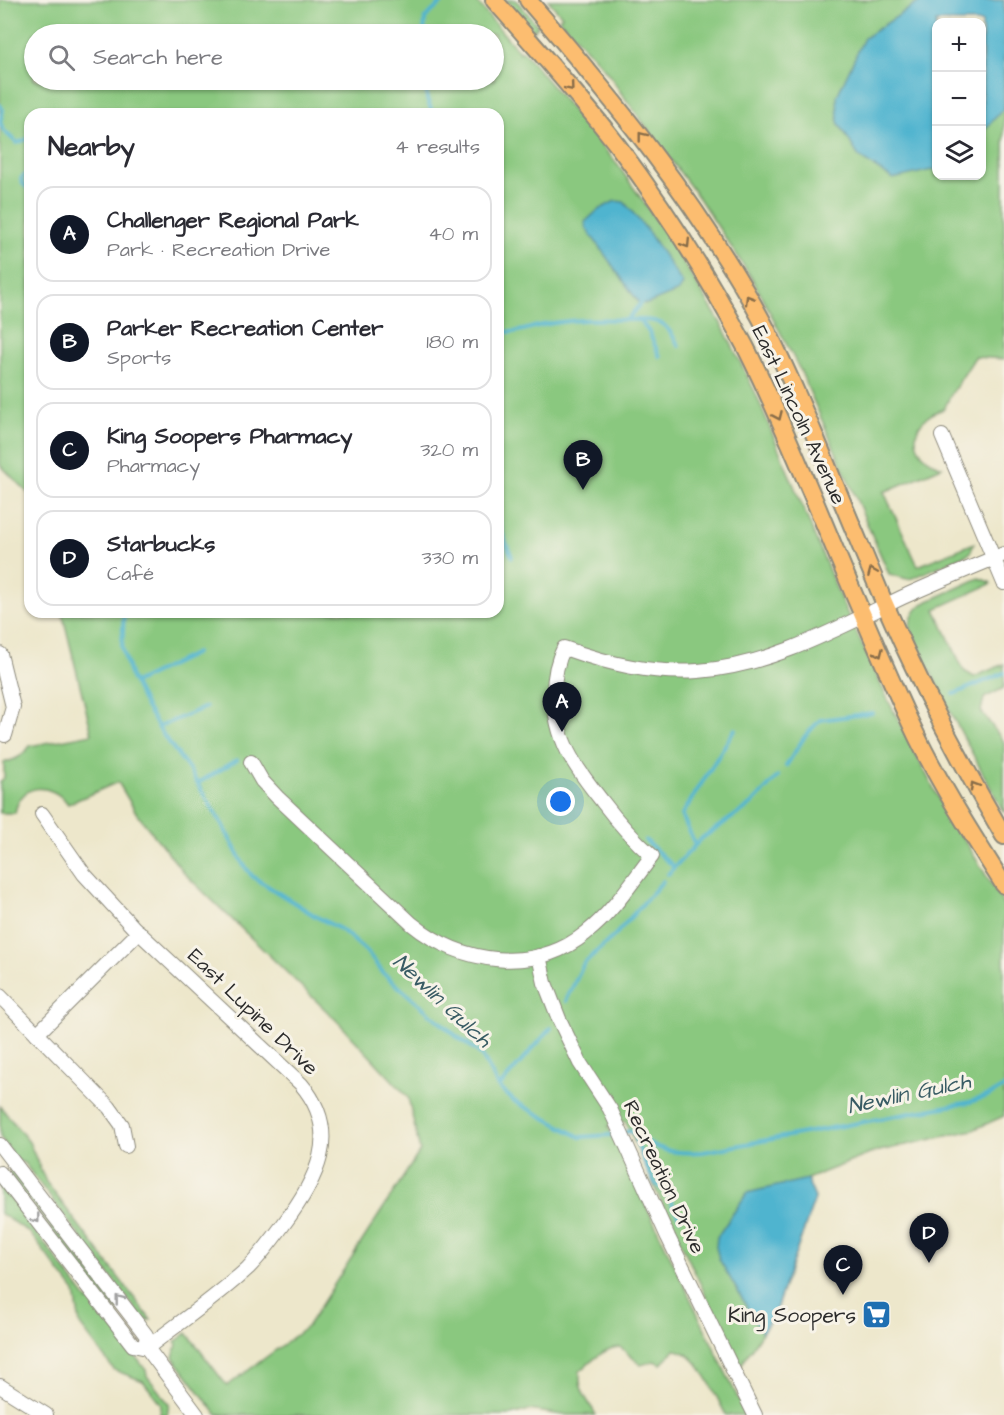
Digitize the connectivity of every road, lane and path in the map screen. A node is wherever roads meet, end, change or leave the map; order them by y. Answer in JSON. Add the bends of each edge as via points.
{"nodes":[{"id":1,"x":494,"y":0,"type":"edge"},
{"id":2,"x":528,"y":0,"type":"edge"},
{"id":3,"x":942,"y":436,"type":"dead end"},
{"id":4,"x":999,"y":556,"type":"edge"},
{"id":5,"x":1004,"y":583,"type":"edge"},
{"id":6,"x":886,"y":606,"type":"junction"},
{"id":7,"x":864,"y":617,"type":"junction"},
{"id":8,"x":0,"y":654,"type":"edge"},
{"id":9,"x":5,"y":735,"type":"dead end"},
{"id":10,"x":251,"y":762,"type":"dead end"},
{"id":11,"x":42,"y":814,"type":"dead end"},
{"id":12,"x":1004,"y":836,"type":"edge"},
{"id":13,"x":1004,"y":885,"type":"edge"},
{"id":14,"x":139,"y":932,"type":"junction"},
{"id":15,"x":539,"y":956,"type":"junction"},
{"id":16,"x":0,"y":996,"type":"edge"},
{"id":17,"x":38,"y":1034,"type":"junction"},
{"id":18,"x":0,"y":1145,"type":"edge"},
{"id":19,"x":126,"y":1146,"type":"dead end"},
{"id":20,"x":0,"y":1173,"type":"edge"},
{"id":21,"x":147,"y":1348,"type":"junction"},
{"id":22,"x":0,"y":1386,"type":"edge"},
{"id":23,"x":46,"y":1415,"type":"edge"},
{"id":24,"x":196,"y":1415,"type":"edge"},
{"id":25,"x":755,"y":1415,"type":"edge"}],
"edges":[{"from":1,"to":7,"type":"main road","name":"East Lincoln Avenue","one_way":true,"via":[[616,144],[665,212],[718,299],[765,387]]},
{"from":6,"to":2,"type":"main road","name":"East Lincoln Avenue","one_way":true,"via":[[789,375],[760,317],[668,171]]},
{"from":3,"to":4,"type":"street"},
{"from":4,"to":5,"type":"street"},
{"from":4,"to":6,"type":"street"},
{"from":6,"to":7,"type":"street"},
{"from":12,"to":6,"type":"main road","name":"East Lincoln Avenue","one_way":true,"via":[[954,749]]},
{"from":7,"to":13,"type":"main road","name":"East Lincoln Avenue","one_way":true,"via":[[932,765]]},
{"from":7,"to":15,"type":"street","via":[[749,663],[707,670],[664,672],[630,668],[564,648],[556,666],[554,685],[555,716],[565,748],[613,816],[652,856],[588,932]]},
{"from":8,"to":9,"type":"street","via":[[13,707]]},
{"from":10,"to":15,"type":"street","via":[[285,804],[430,938],[483,958]]},
{"from":11,"to":14,"type":"street","name":"East Lupine Drive","via":[[84,874]]},
{"from":14,"to":17,"type":"street"},
{"from":14,"to":21,"type":"street","name":"East Lupine Drive","via":[[307,1091],[319,1114],[323,1141],[315,1176],[259,1256]]},
{"from":15,"to":25,"type":"street","name":"Recreation Drive","via":[[559,1019],[580,1063],[610,1109]]},
{"from":16,"to":17,"type":"street"},
{"from":17,"to":19,"type":"street","via":[[117,1116]]},
{"from":21,"to":18,"type":"street","one_way":true,"via":[[146,1335]]},
{"from":20,"to":21,"type":"street","one_way":true,"via":[[133,1345]]},
{"from":21,"to":24,"type":"street"},
{"from":22,"to":23,"type":"street"}]}
